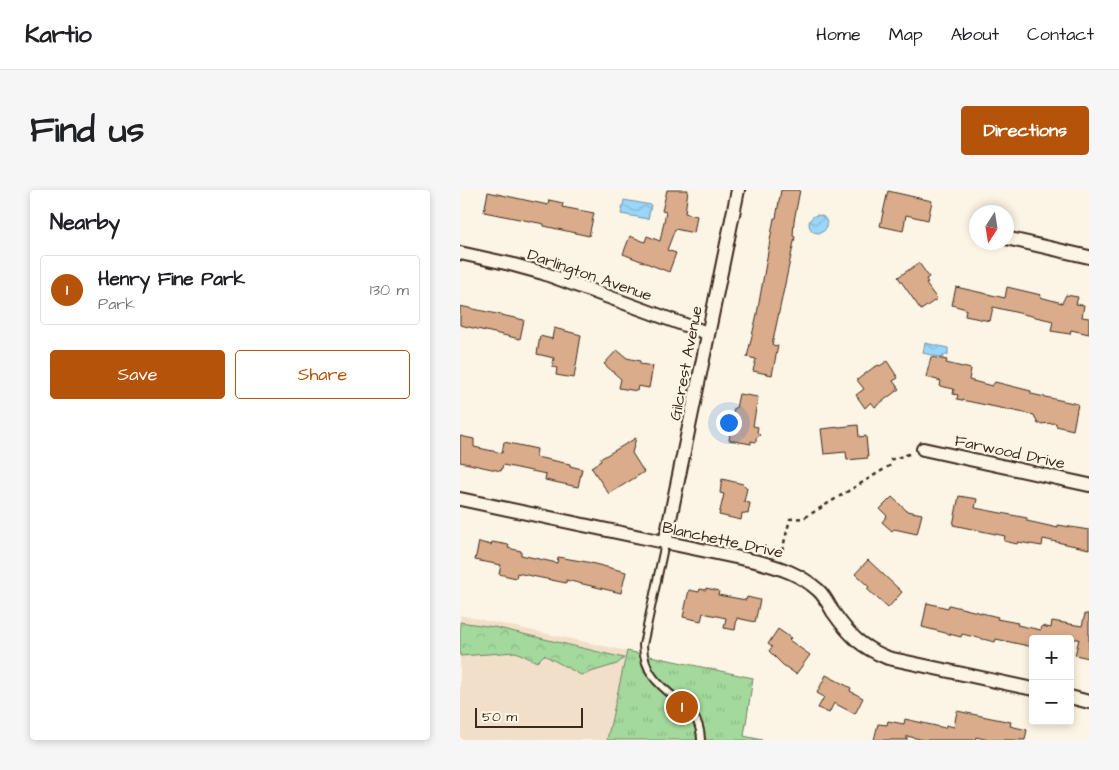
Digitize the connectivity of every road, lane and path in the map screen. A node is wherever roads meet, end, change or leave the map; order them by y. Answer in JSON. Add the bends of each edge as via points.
{"nodes":[{"id":1,"x":738,"y":190,"type":"edge"},
{"id":2,"x":1014,"y":240,"type":"edge"},
{"id":3,"x":460,"y":253,"type":"edge"},
{"id":4,"x":1089,"y":257,"type":"edge"},
{"id":5,"x":707,"y":333,"type":"junction"},
{"id":6,"x":923,"y":449,"type":"joint"},
{"id":7,"x":890,"y":460,"type":"dead end"},
{"id":8,"x":892,"y":464,"type":"dead end"},
{"id":9,"x":1089,"y":485,"type":"edge"},
{"id":10,"x":460,"y":499,"type":"edge"},
{"id":11,"x":665,"y":543,"type":"junction"},
{"id":12,"x":782,"y":551,"type":"dead end"},
{"id":13,"x":1029,"y":688,"type":"edge"},
{"id":14,"x":1074,"y":698,"type":"edge"},
{"id":15,"x":1089,"y":702,"type":"edge"},
{"id":16,"x":701,"y":740,"type":"edge"}],
"edges":[{"from":1,"to":5,"type":"street","name":"Gilcrest Avenue"},
{"from":2,"to":4,"type":"street"},
{"from":3,"to":5,"type":"street","name":"Darlington Avenue","via":[[544,273]]},
{"from":5,"to":11,"type":"street","name":"Gilcrest Avenue"},
{"from":6,"to":7,"type":"path"},
{"from":6,"to":9,"type":"street","name":"Farwood Drive"},
{"from":8,"to":12,"type":"path","via":[[804,518],[790,519]]},
{"from":10,"to":11,"type":"street","name":"Blanchette Drive"},
{"from":11,"to":13,"type":"street","name":"Blanchette Drive","via":[[759,562],[803,578],[820,591],[851,636],[869,650],[888,658]]},
{"from":11,"to":16,"type":"lane","via":[[643,658],[661,687],[696,718]]},
{"from":14,"to":15,"type":"street"}]}
